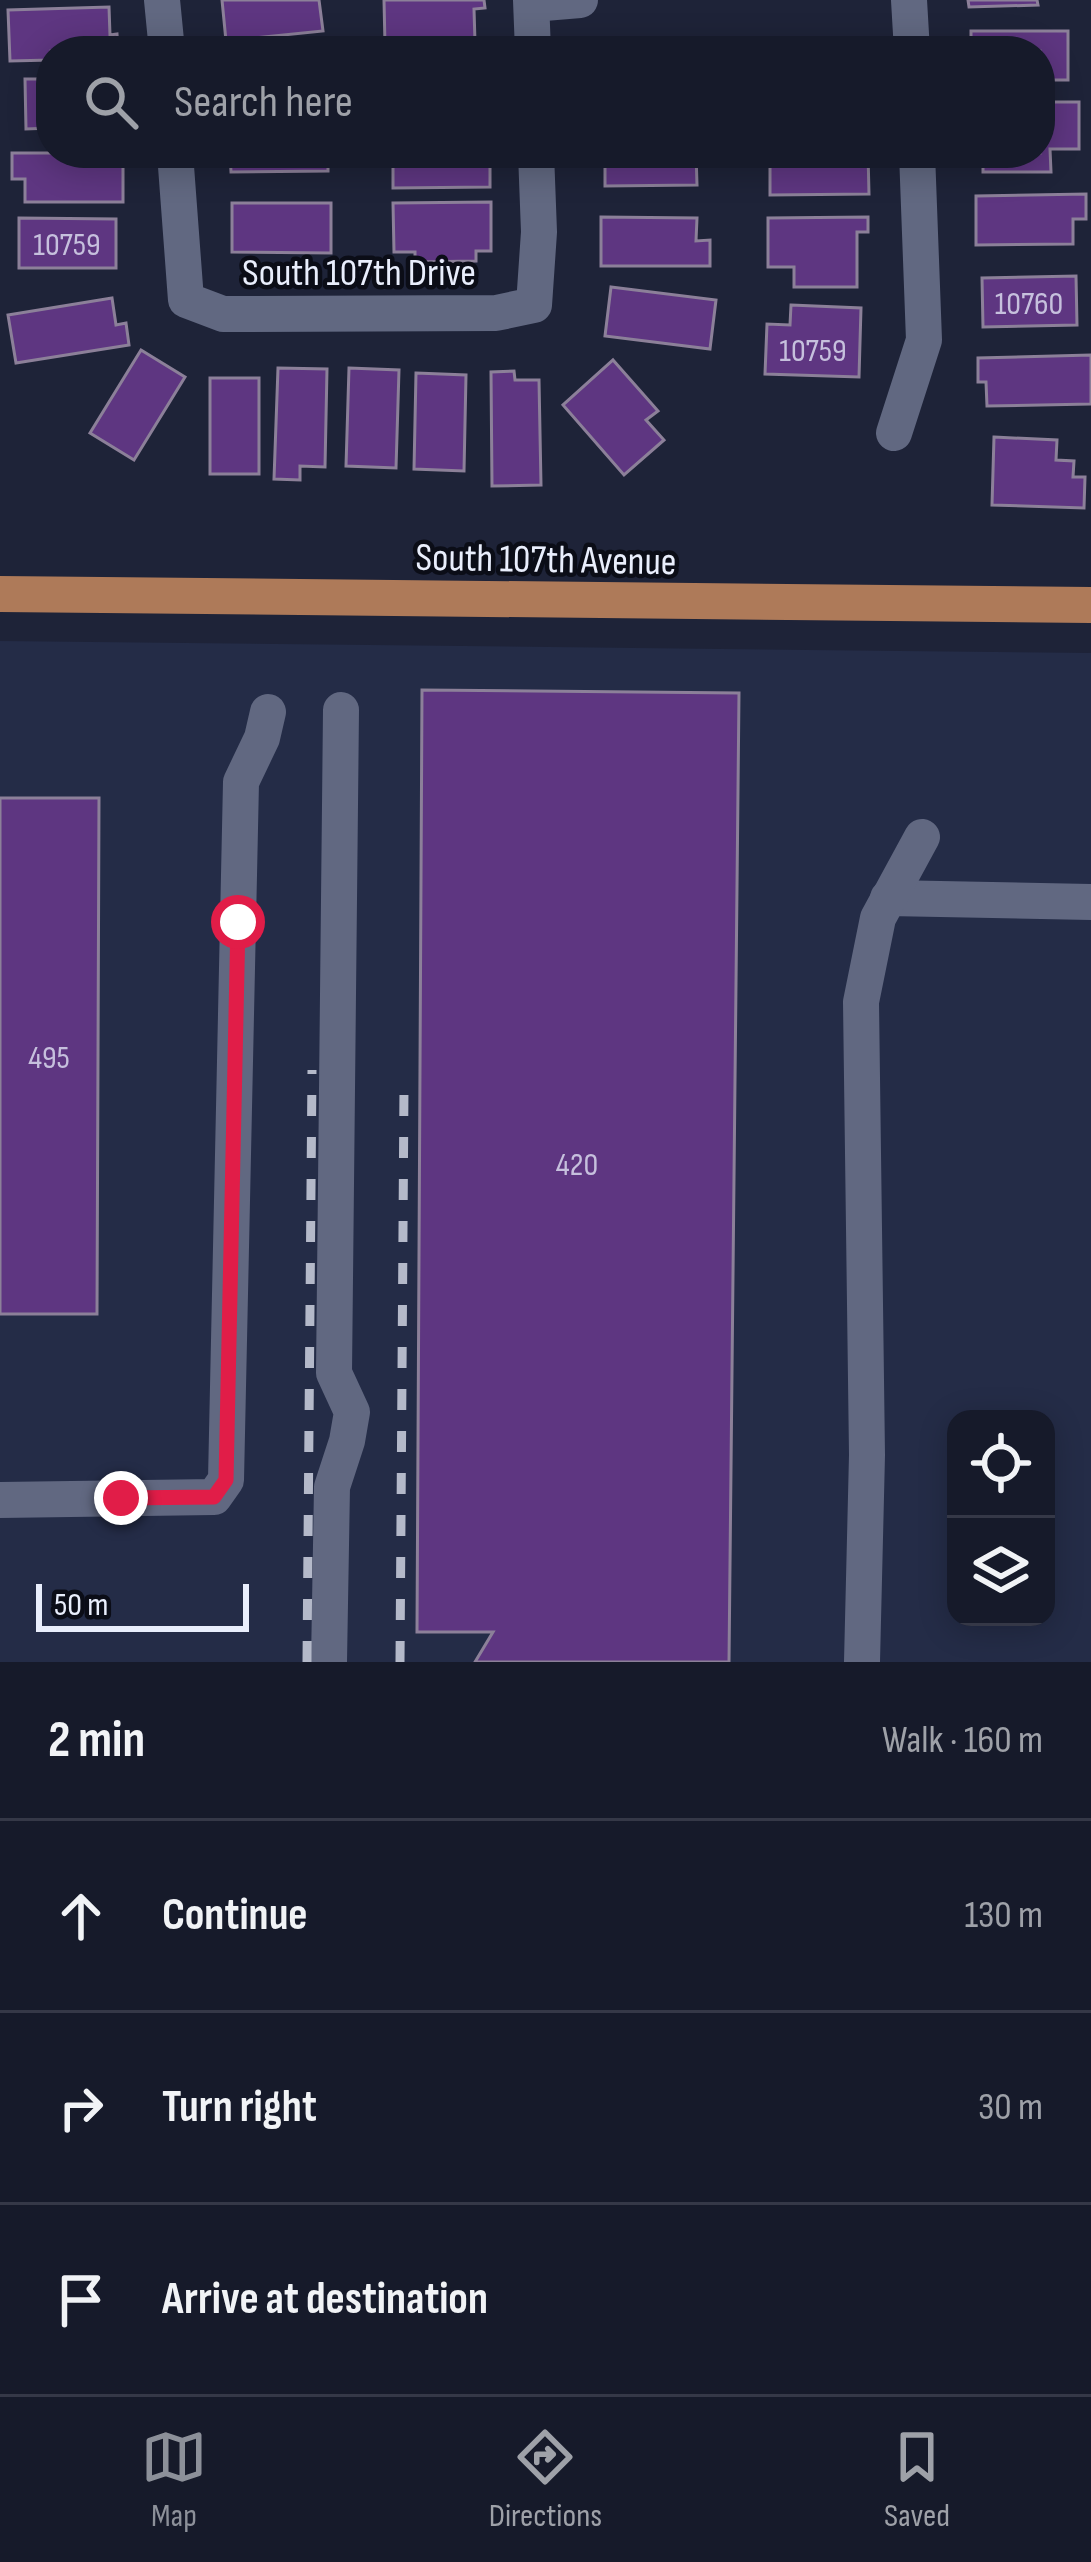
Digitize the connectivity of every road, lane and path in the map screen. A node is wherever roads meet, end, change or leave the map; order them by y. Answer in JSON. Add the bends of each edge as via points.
{"nodes":[{"id":1,"x":162,"y":0,"type":"edge"},
{"id":2,"x":580,"y":0,"type":"edge"},
{"id":3,"x":909,"y":0,"type":"edge"},
{"id":4,"x":531,"y":2,"type":"edge"},
{"id":5,"x":166,"y":36,"type":"edge"},
{"id":6,"x":532,"y":36,"type":"edge"},
{"id":7,"x":911,"y":36,"type":"edge"},
{"id":8,"x":176,"y":168,"type":"edge"},
{"id":9,"x":536,"y":168,"type":"edge"},
{"id":10,"x":917,"y":168,"type":"edge"},
{"id":11,"x":894,"y":433,"type":"dead end"},
{"id":12,"x":0,"y":594,"type":"edge"},
{"id":13,"x":1091,"y":605,"type":"edge"},
{"id":14,"x":341,"y":710,"type":"dead end"},
{"id":15,"x":268,"y":712,"type":"dead end"},
{"id":16,"x":922,"y":838,"type":"dead end"},
{"id":17,"x":888,"y":898,"type":"junction"},
{"id":18,"x":1091,"y":902,"type":"edge"},
{"id":19,"x":0,"y":1500,"type":"edge"},
{"id":20,"x":329,"y":1662,"type":"edge"},
{"id":21,"x":862,"y":1662,"type":"edge"}],
"edges":[{"from":1,"to":5,"type":"street"},
{"from":2,"to":4,"type":"street"},
{"from":3,"to":7,"type":"street"},
{"from":4,"to":6,"type":"street"},
{"from":8,"to":9,"type":"street","name":"South 107th Drive","via":[[186,300],[224,314],[496,313],[533,304]]},
{"from":10,"to":11,"type":"street","via":[[924,340]]},
{"from":12,"to":13,"type":"main road","name":"South 107th Avenue"},
{"from":14,"to":20,"type":"street","via":[[334,1373],[352,1412],[332,1487]]},
{"from":15,"to":19,"type":"street","via":[[241,782],[226,1480],[214,1497]]},
{"from":16,"to":17,"type":"street"},
{"from":17,"to":18,"type":"street"},
{"from":17,"to":21,"type":"street","via":[[861,1002]]}]}
